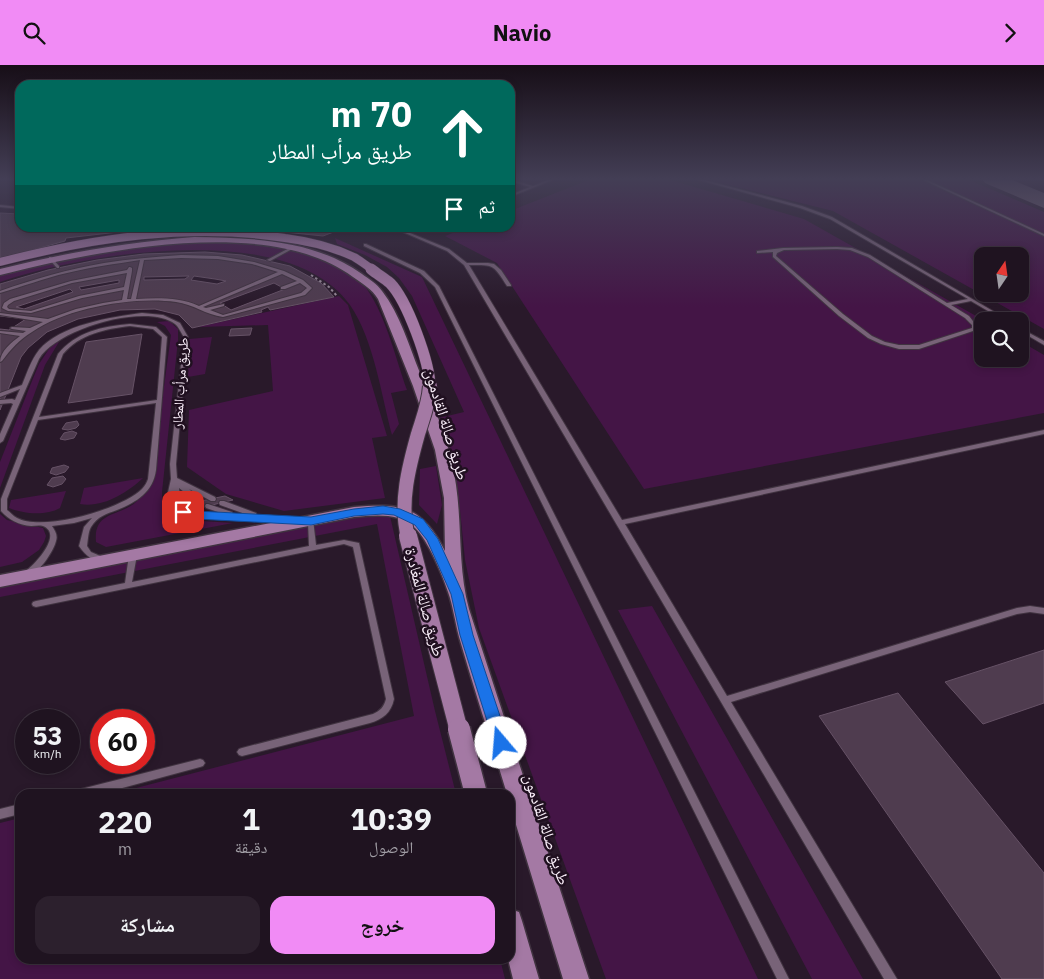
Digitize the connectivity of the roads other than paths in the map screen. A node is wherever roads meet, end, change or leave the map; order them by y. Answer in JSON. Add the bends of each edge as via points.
{"nodes":[{"id":1,"x":837,"y":222,"type":"edge"},
{"id":2,"x":1015,"y":222,"type":"edge"},
{"id":3,"x":406,"y":233,"type":"edge"},
{"id":4,"x":1044,"y":235,"type":"edge"},
{"id":5,"x":365,"y":245,"type":"dead end"},
{"id":6,"x":292,"y":248,"type":"junction"},
{"id":7,"x":778,"y":250,"type":"junction"},
{"id":8,"x":758,"y":252,"type":"dead end"},
{"id":9,"x":142,"y":259,"type":"junction"},
{"id":10,"x":269,"y":260,"type":"dead end"},
{"id":11,"x":132,"y":261,"type":"junction"},
{"id":12,"x":0,"y":263,"type":"edge"},
{"id":13,"x":466,"y":264,"type":"junction"},
{"id":14,"x":130,"y":271,"type":"junction"},
{"id":15,"x":0,"y":272,"type":"edge"},
{"id":16,"x":282,"y":272,"type":"junction"},
{"id":17,"x":301,"y":281,"type":"junction"},
{"id":18,"x":509,"y":285,"type":"dead end"},
{"id":19,"x":282,"y":287,"type":"dead end"},
{"id":20,"x":126,"y":288,"type":"junction"},
{"id":21,"x":0,"y":292,"type":"edge"},
{"id":22,"x":133,"y":300,"type":"junction"},
{"id":23,"x":972,"y":300,"type":"junction"},
{"id":24,"x":124,"y":301,"type":"junction"},
{"id":25,"x":948,"y":304,"type":"junction"},
{"id":26,"x":222,"y":305,"type":"dead end"},
{"id":27,"x":199,"y":307,"type":"junction"},
{"id":28,"x":131,"y":309,"type":"dead end"},
{"id":29,"x":120,"y":310,"type":"dead end"},
{"id":30,"x":206,"y":310,"type":"junction"},
{"id":31,"x":993,"y":312,"type":"edge"},
{"id":32,"x":0,"y":314,"type":"edge"},
{"id":33,"x":137,"y":315,"type":"junction"},
{"id":34,"x":111,"y":318,"type":"junction"},
{"id":35,"x":50,"y":321,"type":"junction"},
{"id":36,"x":12,"y":327,"type":"dead end"},
{"id":37,"x":32,"y":330,"type":"junction"},
{"id":38,"x":0,"y":332,"type":"edge"},
{"id":39,"x":1029,"y":334,"type":"edge"},
{"id":40,"x":24,"y":335,"type":"junction"},
{"id":41,"x":1044,"y":343,"type":"edge"},
{"id":42,"x":0,"y":360,"type":"edge"},
{"id":43,"x":24,"y":386,"type":"junction"},
{"id":44,"x":0,"y":395,"type":"edge"},
{"id":45,"x":160,"y":401,"type":"junction"},
{"id":46,"x":0,"y":402,"type":"edge"},
{"id":47,"x":16,"y":403,"type":"junction"},
{"id":48,"x":35,"y":419,"type":"junction"},
{"id":49,"x":1044,"y":431,"type":"edge"},
{"id":50,"x":0,"y":441,"type":"edge"},
{"id":51,"x":174,"y":479,"type":"junction"},
{"id":52,"x":213,"y":499,"type":"dead end"},
{"id":53,"x":200,"y":501,"type":"dead end"},
{"id":54,"x":222,"y":503,"type":"dead end"},
{"id":55,"x":208,"y":506,"type":"dead end"},
{"id":56,"x":174,"y":507,"type":"dead end"},
{"id":57,"x":195,"y":509,"type":"dead end"},
{"id":58,"x":102,"y":513,"type":"junction"},
{"id":59,"x":215,"y":516,"type":"junction"},
{"id":60,"x":238,"y":517,"type":"junction"},
{"id":61,"x":262,"y":518,"type":"junction"},
{"id":62,"x":311,"y":521,"type":"junction"},
{"id":63,"x":620,"y":523,"type":"junction"},
{"id":64,"x":44,"y":524,"type":"junction"},
{"id":65,"x":313,"y":548,"type":"junction"},
{"id":66,"x":134,"y":555,"type":"junction"},
{"id":67,"x":105,"y":560,"type":"junction"},
{"id":68,"x":22,"y":576,"type":"junction"},
{"id":69,"x":0,"y":581,"type":"edge"},
{"id":70,"x":128,"y":585,"type":"junction"},
{"id":71,"x":457,"y":594,"type":"junction"},
{"id":72,"x":36,"y":604,"type":"dead end"},
{"id":73,"x":1044,"y":611,"type":"edge"},
{"id":74,"x":725,"y":700,"type":"junction"},
{"id":75,"x":242,"y":752,"type":"dead end"},
{"id":76,"x":200,"y":763,"type":"dead end"},
{"id":77,"x":100,"y":789,"type":"edge"},
{"id":78,"x":475,"y":789,"type":"edge"},
{"id":79,"x":15,"y":810,"type":"edge"},
{"id":80,"x":0,"y":815,"type":"edge"},
{"id":81,"x":515,"y":939,"type":"edge"},
{"id":82,"x":526,"y":979,"type":"edge"},
{"id":83,"x":576,"y":979,"type":"edge"},
{"id":84,"x":783,"y":979,"type":"edge"},
{"id":85,"x":891,"y":979,"type":"edge"}],
"edges":[{"from":1,"to":23,"type":"lane"},
{"from":2,"to":4,"type":"lane"},
{"from":3,"to":13,"type":"lane","via":[[448,250]]},
{"from":5,"to":84,"type":"lane","via":[[422,272],[437,286]]},
{"from":6,"to":10,"type":"lane"},
{"from":6,"to":15,"type":"main road","name":"طريق صالة القادمون","via":[[234,240],[119,245],[54,263]]},
{"from":6,"to":71,"type":"main road","name":"طريق صالة القادمون","via":[[321,256],[357,273],[376,288],[387,306],[419,383],[446,467]]},
{"from":7,"to":8,"type":"lane"},
{"from":7,"to":25,"type":"lane","via":[[837,248],[858,251]]},
{"from":7,"to":25,"type":"lane","via":[[774,253],[775,258],[840,315],[883,343],[919,347],[974,329],[970,320]]},
{"from":9,"to":11,"type":"lane"},
{"from":9,"to":16,"type":"lane","via":[[222,259]]},
{"from":9,"to":22,"type":"lane"},
{"from":11,"to":14,"type":"lane"},
{"from":11,"to":21,"type":"lane","via":[[60,274]]},
{"from":12,"to":78,"type":"main road","name":"طريق صالة المغادرة","bridge":true,"via":[[121,238],[236,233],[328,248],[365,264],[389,282],[404,304],[430,371],[428,402],[410,460],[404,493],[406,529]]},
{"from":13,"to":18,"type":"lane","via":[[496,266]]},
{"from":13,"to":63,"type":"lane"},
{"from":14,"to":20,"type":"lane"},
{"from":14,"to":20,"type":"lane","via":[[49,288],[12,301],[4,308],[30,312]]},
{"from":16,"to":17,"type":"lane"},
{"from":16,"to":27,"type":"lane"},
{"from":17,"to":19,"type":"lane"},
{"from":17,"to":30,"type":"lane","via":[[310,288],[304,294],[229,315],[217,315]]},
{"from":20,"to":24,"type":"lane"},
{"from":22,"to":24,"type":"lane"},
{"from":22,"to":27,"type":"lane","via":[[173,301]]},
{"from":23,"to":25,"type":"lane"},
{"from":23,"to":31,"type":"lane"},
{"from":24,"to":35,"type":"lane","via":[[86,308]]},
{"from":26,"to":30,"type":"lane"},
{"from":27,"to":30,"type":"lane"},
{"from":28,"to":33,"type":"lane"},
{"from":29,"to":34,"type":"lane"},
{"from":32,"to":35,"type":"lane"},
{"from":33,"to":34,"type":"lane","name":"طريق مرأب المطار"},
{"from":33,"to":51,"type":"lane","name":"طريق مرأب المطار","via":[[165,318],[178,324],[185,332]]},
{"from":34,"to":43,"type":"lane","name":"طريق مرأب المطار","via":[[81,326],[53,340],[41,351]]},
{"from":35,"to":37,"type":"lane"},
{"from":36,"to":37,"type":"lane"},
{"from":37,"to":40,"type":"lane"},
{"from":38,"to":40,"type":"lane"},
{"from":39,"to":41,"type":"lane"},
{"from":40,"to":42,"type":"lane"},
{"from":43,"to":44,"type":"lane"},
{"from":43,"to":47,"type":"lane","name":"طريق مرأب المطار"},
{"from":45,"to":48,"type":"lane"},
{"from":45,"to":48,"type":"lane","via":[[166,337],[154,328],[121,326],[83,336],[64,349]]},
{"from":45,"to":58,"type":"lane","via":[[150,484],[134,500]]},
{"from":46,"to":47,"type":"lane"},
{"from":47,"to":50,"type":"lane","name":"طريق مرأب المطار"},
{"from":48,"to":64,"type":"lane","via":[[3,505],[14,520]]},
{"from":49,"to":63,"type":"lane"},
{"from":51,"to":52,"type":"lane"},
{"from":51,"to":53,"type":"lane"},
{"from":51,"to":56,"type":"lane","name":"طريق مرأب المطار","via":[[169,501]]},
{"from":51,"to":59,"type":"lane","via":[[184,508],[196,515]]},
{"from":54,"to":61,"type":"lane"},
{"from":55,"to":60,"type":"lane"},
{"from":57,"to":59,"type":"lane"},
{"from":58,"to":64,"type":"lane"},
{"from":58,"to":67,"type":"lane","via":[[87,527],[83,546],[92,557]]},
{"from":59,"to":60,"type":"lane"},
{"from":60,"to":61,"type":"lane"},
{"from":61,"to":62,"type":"lane"},
{"from":62,"to":65,"type":"lane"},
{"from":62,"to":66,"type":"main road"},
{"from":62,"to":71,"type":"main road","via":[[369,510],[409,516],[427,530]]},
{"from":63,"to":74,"type":"lane"},
{"from":64,"to":68,"type":"lane","via":[[53,532],[48,554],[38,566]]},
{"from":65,"to":70,"type":"lane"},
{"from":65,"to":75,"type":"lane","via":[[344,542],[353,543],[358,548],[389,704],[376,717]]},
{"from":66,"to":67,"type":"main road"},
{"from":66,"to":70,"type":"lane"},
{"from":67,"to":68,"type":"main road"},
{"from":68,"to":69,"type":"main road"},
{"from":70,"to":72,"type":"lane"},
{"from":71,"to":83,"type":"main road","name":"طريق صالة القادمون"},
{"from":73,"to":74,"type":"lane","via":[[1017,611]]},
{"from":74,"to":85,"type":"lane"},
{"from":76,"to":77,"type":"lane"},
{"from":79,"to":80,"type":"lane"},
{"from":81,"to":82,"type":"main road"}]}
